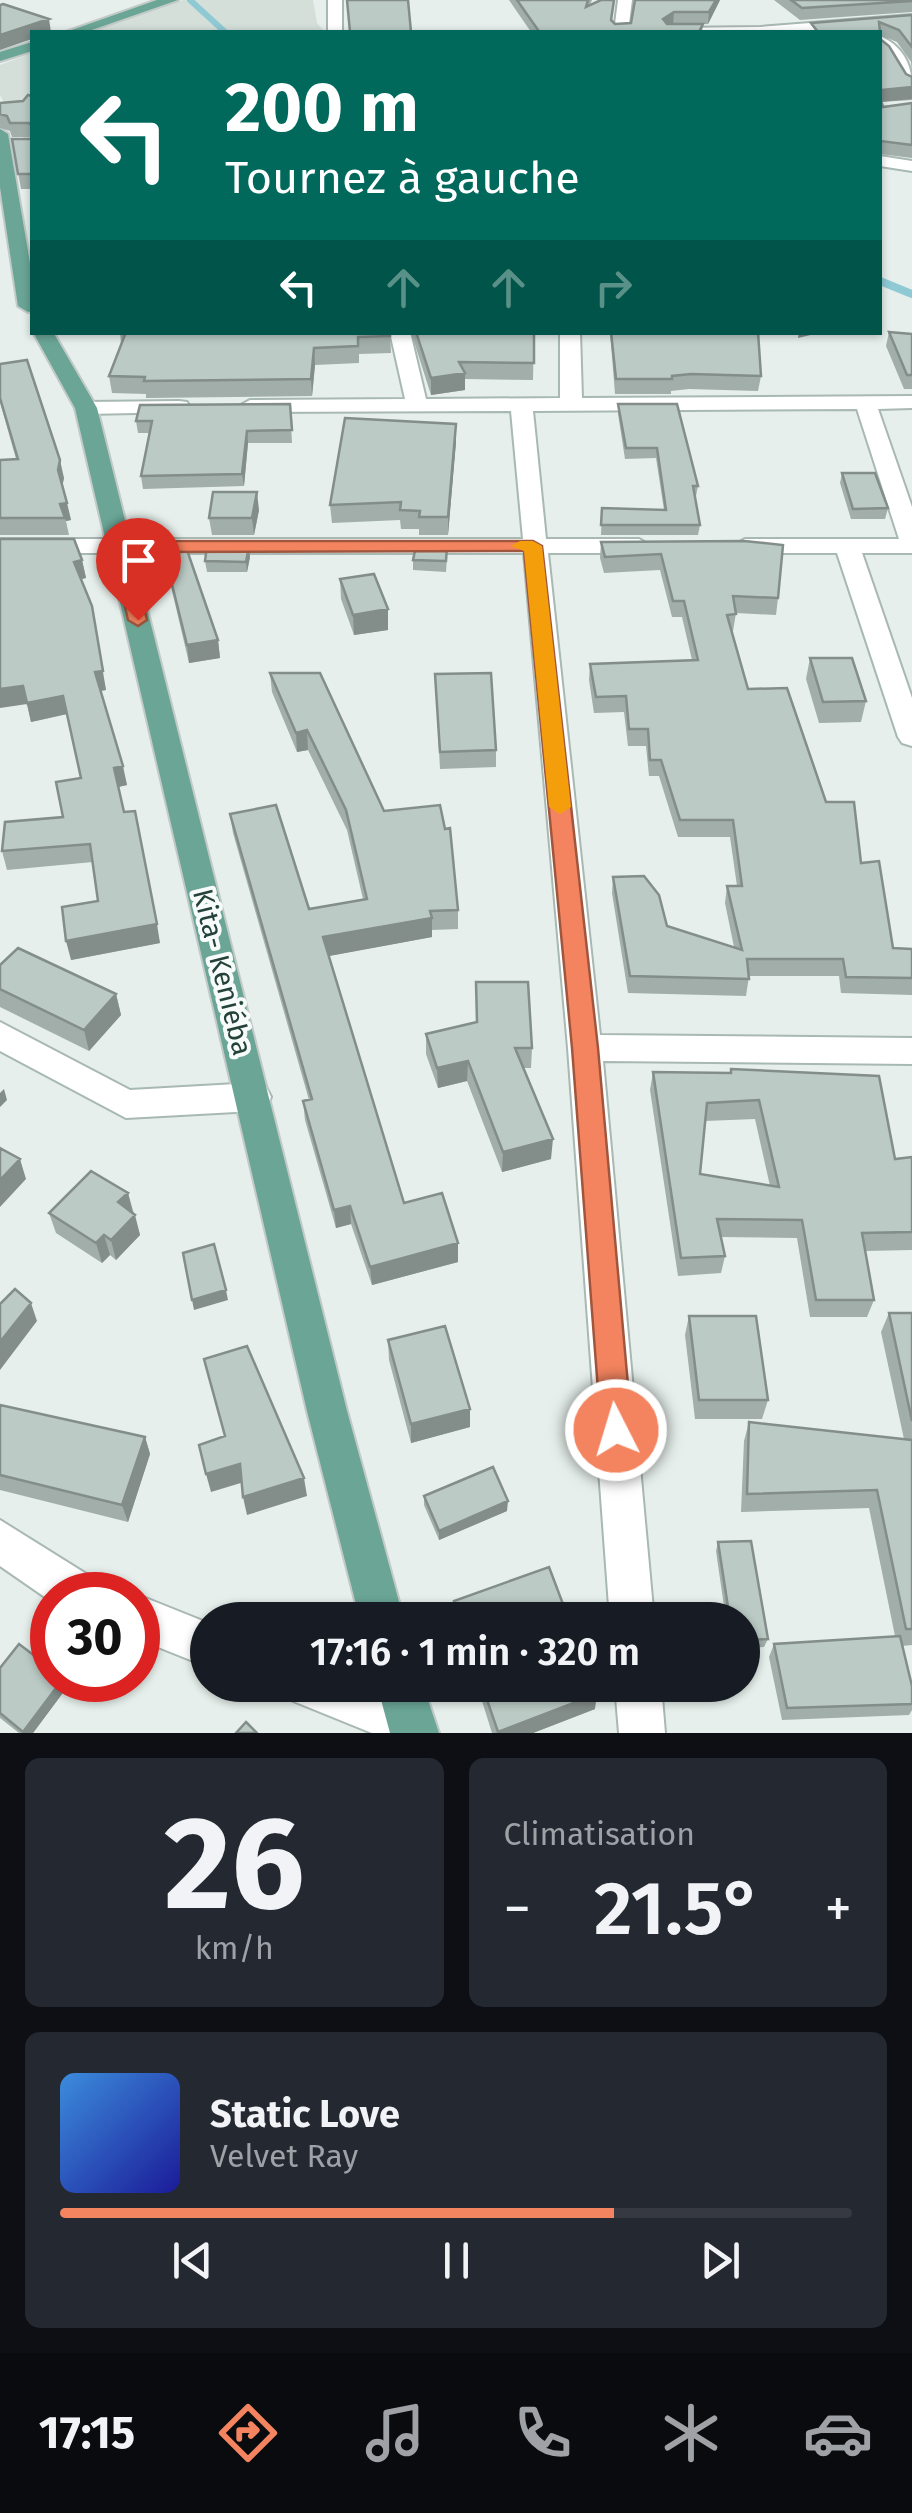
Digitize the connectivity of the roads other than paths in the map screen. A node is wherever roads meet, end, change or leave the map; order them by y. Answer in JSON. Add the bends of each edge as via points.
{"nodes":[{"id":1,"x":171,"y":0,"type":"edge"},
{"id":2,"x":335,"y":0,"type":"edge"},
{"id":3,"x":624,"y":0,"type":"edge"},
{"id":4,"x":912,"y":19,"type":"edge"},
{"id":5,"x":866,"y":28,"type":"edge"},
{"id":6,"x":79,"y":30,"type":"edge"},
{"id":7,"x":335,"y":30,"type":"edge"},
{"id":8,"x":620,"y":30,"type":"edge"},
{"id":9,"x":814,"y":30,"type":"edge"},
{"id":10,"x":30,"y":47,"type":"edge"},
{"id":11,"x":896,"y":54,"type":"edge"},
{"id":12,"x":0,"y":57,"type":"edge"},
{"id":13,"x":912,"y":82,"type":"edge"},
{"id":14,"x":6,"y":141,"type":"edge"},
{"id":15,"x":882,"y":161,"type":"edge"},
{"id":16,"x":912,"y":166,"type":"edge"},
{"id":17,"x":8,"y":236,"type":"edge"},
{"id":18,"x":30,"y":302,"type":"edge"},
{"id":19,"x":0,"y":308,"type":"edge"},
{"id":20,"x":30,"y":311,"type":"edge"},
{"id":21,"x":46,"y":335,"type":"edge"},
{"id":22,"x":401,"y":335,"type":"edge"},
{"id":23,"x":570,"y":335,"type":"edge"},
{"id":24,"x":521,"y":402,"type":"junction"},
{"id":25,"x":571,"y":402,"type":"junction"},
{"id":26,"x":865,"y":402,"type":"junction"},
{"id":27,"x":912,"y":402,"type":"edge"},
{"id":28,"x":417,"y":404,"type":"junction"},
{"id":29,"x":86,"y":408,"type":"junction"},
{"id":30,"x":912,"y":544,"type":"edge"},
{"id":31,"x":0,"y":546,"type":"edge"},
{"id":32,"x":120,"y":546,"type":"junction"},
{"id":33,"x":533,"y":546,"type":"junction"},
{"id":34,"x":670,"y":546,"type":"edge"},
{"id":35,"x":729,"y":546,"type":"edge"},
{"id":36,"x":847,"y":546,"type":"junction"},
{"id":37,"x":912,"y":737,"type":"edge"},
{"id":38,"x":0,"y":1035,"type":"edge"},
{"id":39,"x":585,"y":1048,"type":"junction"},
{"id":40,"x":912,"y":1052,"type":"edge"},
{"id":41,"x":254,"y":1097,"type":"junction"},
{"id":42,"x":0,"y":1542,"type":"edge"},
{"id":43,"x":46,"y":1572,"type":"edge"},
{"id":44,"x":377,"y":1602,"type":"edge"},
{"id":45,"x":631,"y":1602,"type":"edge"},
{"id":46,"x":160,"y":1626,"type":"edge"},
{"id":47,"x":190,"y":1638,"type":"edge"},
{"id":48,"x":368,"y":1702,"type":"edge"},
{"id":49,"x":639,"y":1702,"type":"edge"},
{"id":50,"x":409,"y":1714,"type":"edge"},
{"id":51,"x":642,"y":1733,"type":"edge"}],
"edges":[{"from":1,"to":6,"type":"main road"},
{"from":2,"to":7,"type":"street"},
{"from":3,"to":8,"type":"street"},
{"from":4,"to":5,"type":"street"},
{"from":5,"to":9,"type":"street"},
{"from":10,"to":12,"type":"main road"},
{"from":11,"to":13,"type":"street"},
{"from":14,"to":17,"type":"main road"},
{"from":15,"to":16,"type":"street"},
{"from":17,"to":18,"type":"main road"},
{"from":19,"to":20,"type":"main road"},
{"from":21,"to":29,"type":"main road","name":"Kita- Keniéba"},
{"from":22,"to":28,"type":"street"},
{"from":23,"to":25,"type":"street"},
{"from":24,"to":25,"type":"street"},
{"from":24,"to":28,"type":"street"},
{"from":24,"to":33,"type":"street"},
{"from":25,"to":26,"type":"street"},
{"from":26,"to":27,"type":"street"},
{"from":26,"to":30,"type":"street"},
{"from":28,"to":29,"type":"street"},
{"from":29,"to":32,"type":"main road","name":"Kita- Keniéba"},
{"from":30,"to":36,"type":"street"},
{"from":31,"to":32,"type":"street"},
{"from":32,"to":33,"type":"street"},
{"from":32,"to":41,"type":"main road","name":"Kita- Keniéba"},
{"from":33,"to":34,"type":"street"},
{"from":33,"to":39,"type":"street"},
{"from":35,"to":36,"type":"street"},
{"from":36,"to":37,"type":"street"},
{"from":38,"to":41,"type":"street","via":[[126,1104]]},
{"from":39,"to":40,"type":"street"},
{"from":39,"to":45,"type":"street"},
{"from":41,"to":44,"type":"main road","name":"Kita- Keniéba"},
{"from":42,"to":43,"type":"street"},
{"from":46,"to":47,"type":"street"},
{"from":48,"to":50,"type":"street"},
{"from":49,"to":51,"type":"street"}]}
